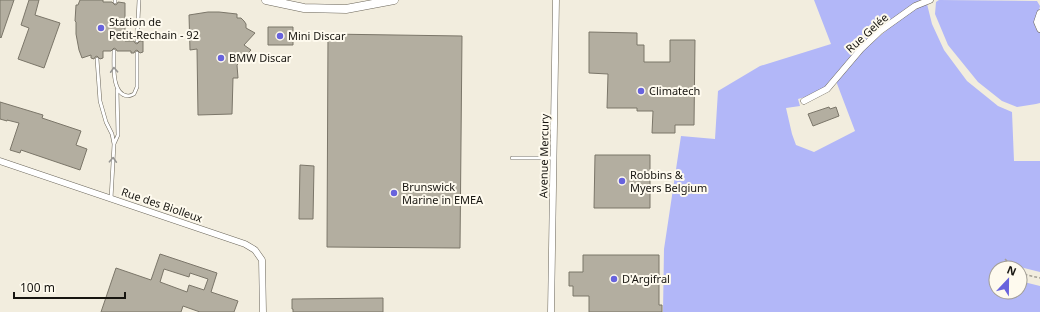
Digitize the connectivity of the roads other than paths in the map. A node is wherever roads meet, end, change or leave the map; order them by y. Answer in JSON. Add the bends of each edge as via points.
{"nodes":[{"id":1,"x":139,"y":0,"type":"edge"},
{"id":2,"x":266,"y":0,"type":"edge"},
{"id":3,"x":394,"y":0,"type":"edge"},
{"id":4,"x":556,"y":0,"type":"edge"},
{"id":5,"x":930,"y":0,"type":"edge"},
{"id":6,"x":1040,"y":13,"type":"edge"},
{"id":7,"x":1040,"y":28,"type":"edge"},
{"id":8,"x":137,"y":41,"type":"dead end"},
{"id":9,"x":114,"y":51,"type":"dead end"},
{"id":10,"x":137,"y":53,"type":"dead end"},
{"id":11,"x":97,"y":59,"type":"dead end"},
{"id":12,"x":118,"y":90,"type":"junction"},
{"id":13,"x":804,"y":101,"type":"dead end"},
{"id":14,"x":114,"y":144,"type":"junction"},
{"id":15,"x":512,"y":158,"type":"dead end"},
{"id":16,"x":554,"y":158,"type":"junction"},
{"id":17,"x":0,"y":161,"type":"edge"},
{"id":18,"x":111,"y":199,"type":"junction"},
{"id":19,"x":263,"y":312,"type":"edge"},
{"id":20,"x":551,"y":312,"type":"edge"}],
"edges":[{"from":1,"to":8,"type":"lane"},
{"from":2,"to":3,"type":"street","via":[[304,8],[346,9]]},
{"from":4,"to":16,"type":"street","name":"Avenue Mercury"},
{"from":5,"to":13,"type":"street","name":"Rue Gelée","via":[[915,6],[880,31],[861,49],[827,90]]},
{"from":6,"to":7,"type":"street","via":[[1037,22]]},
{"from":12,"to":9,"type":"lane","one_way":true},
{"from":10,"to":12,"type":"lane","via":[[137,87],[134,94],[127,96]]},
{"from":11,"to":14,"type":"lane","via":[[100,101]]},
{"from":12,"to":14,"type":"lane","via":[[118,135]]},
{"from":18,"to":14,"type":"lane","one_way":true},
{"from":15,"to":16,"type":"lane"},
{"from":16,"to":20,"type":"street","name":"Avenue Mercury"},
{"from":17,"to":18,"type":"street","name":"Rue des Biolleux"},
{"from":18,"to":19,"type":"street","name":"Rue des Biolleux","via":[[245,244],[256,250],[262,260]]}]}
